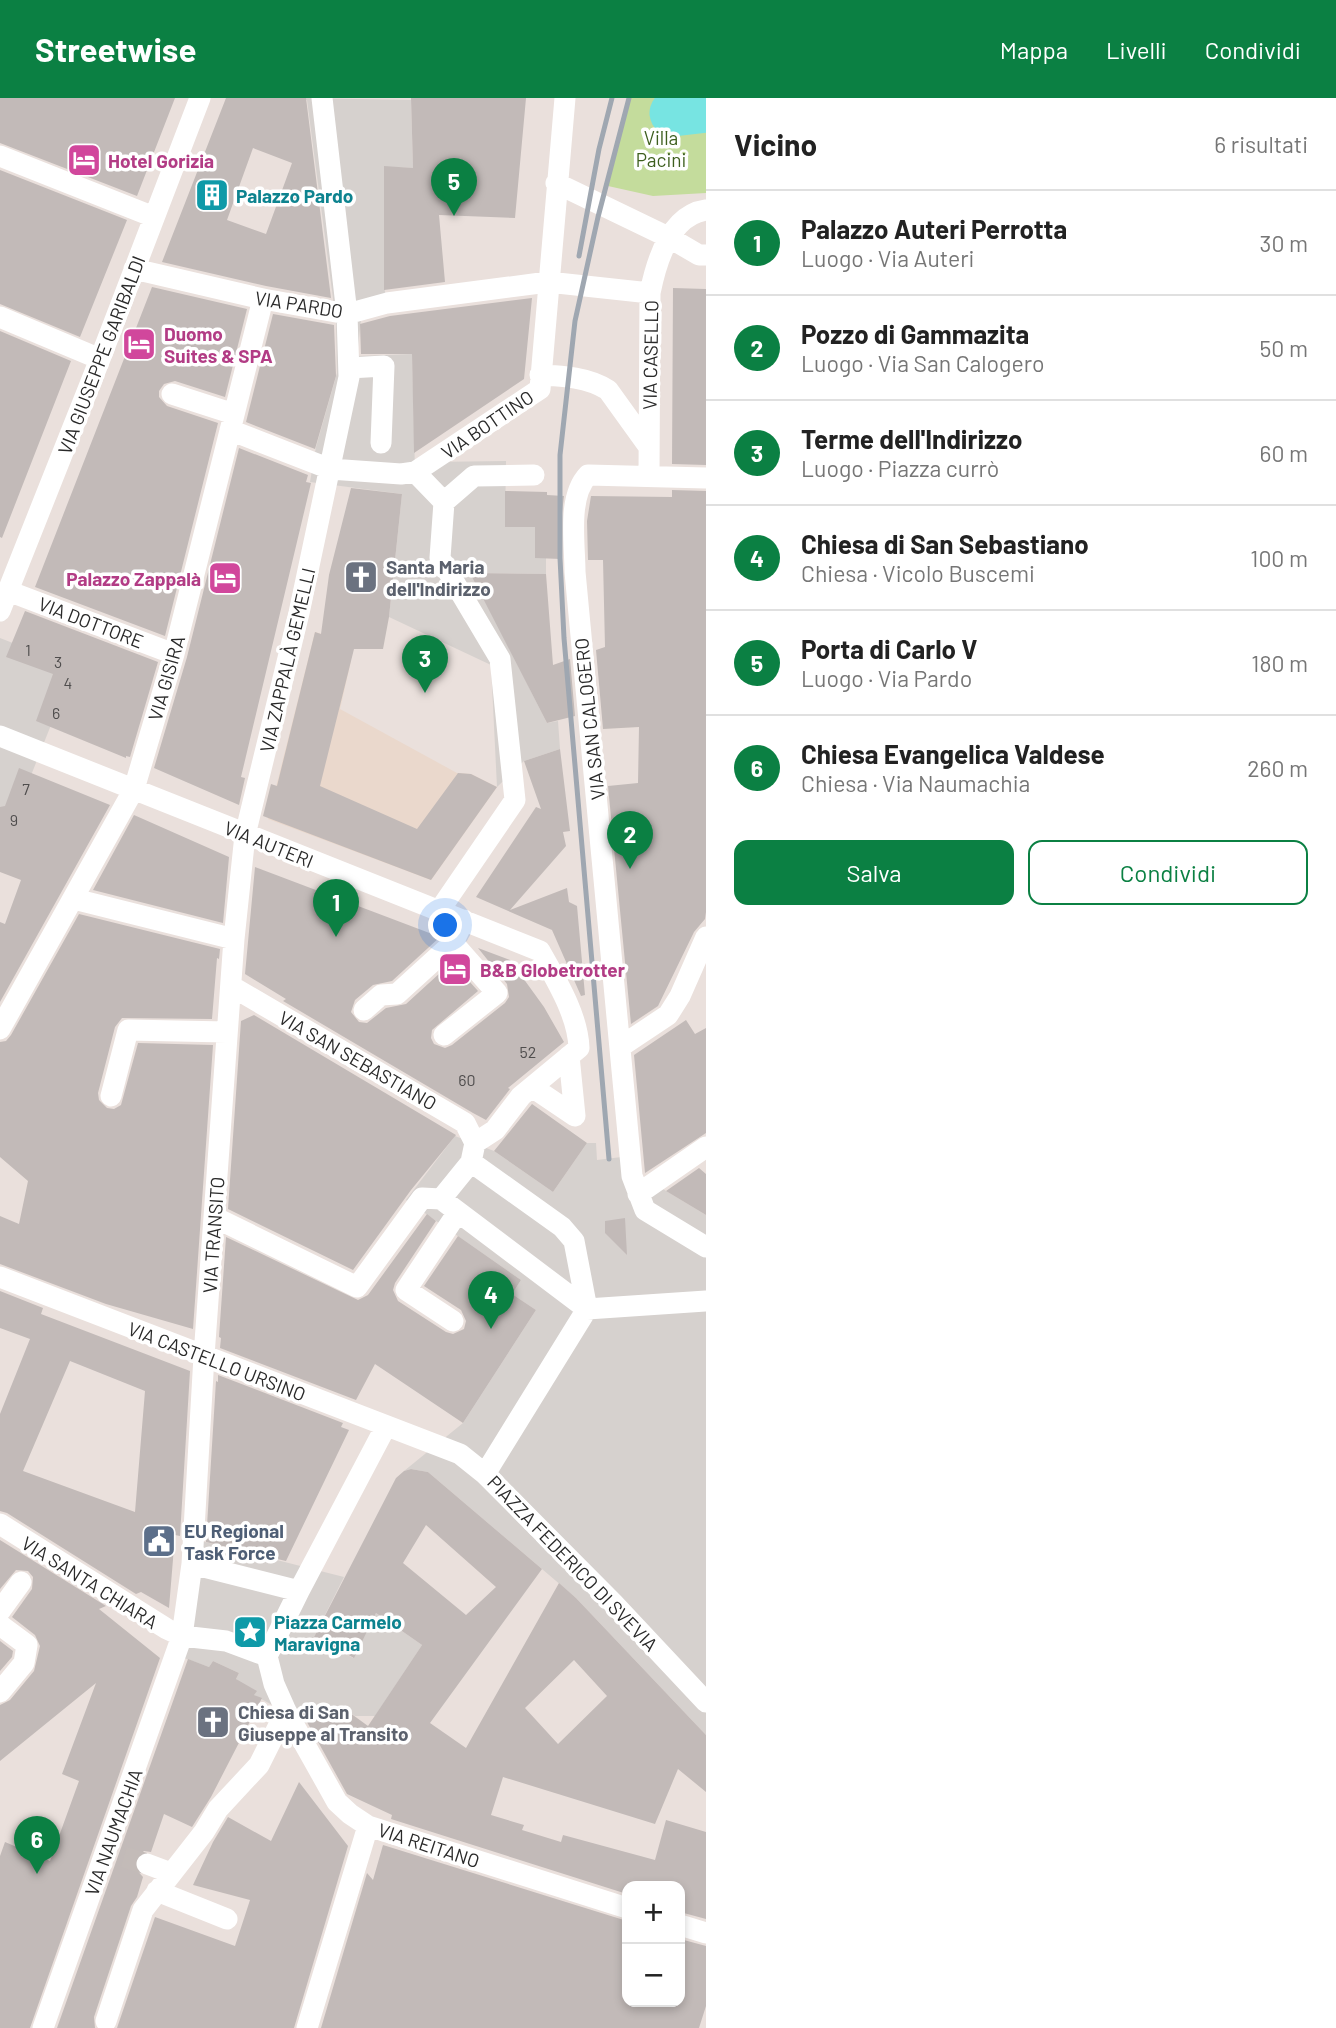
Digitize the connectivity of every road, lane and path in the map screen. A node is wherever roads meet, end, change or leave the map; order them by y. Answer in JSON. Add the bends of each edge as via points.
{"nodes":[{"id":1,"x":200,"y":98,"type":"edge"},
{"id":2,"x":322,"y":98,"type":"edge"},
{"id":3,"x":565,"y":98,"type":"edge"},
{"id":4,"x":0,"y":156,"type":"edge"},
{"id":5,"x":556,"y":183,"type":"junction"},
{"id":6,"x":706,"y":210,"type":"edge"},
{"id":7,"x":154,"y":217,"type":"junction"},
{"id":8,"x":670,"y":238,"type":"junction"},
{"id":9,"x":706,"y":255,"type":"edge"},
{"id":10,"x":134,"y":269,"type":"junction"},
{"id":11,"x":548,"y":282,"type":"junction"},
{"id":12,"x":650,"y":293,"type":"junction"},
{"id":13,"x":263,"y":299,"type":"junction"},
{"id":14,"x":347,"y":314,"type":"junction"},
{"id":15,"x":0,"y":317,"type":"edge"},
{"id":16,"x":100,"y":359,"type":"junction"},
{"id":17,"x":349,"y":368,"type":"junction"},
{"id":18,"x":540,"y":375,"type":"junction"},
{"id":19,"x":172,"y":394,"type":"dead end"},
{"id":20,"x":232,"y":422,"type":"junction"},
{"id":21,"x":381,"y":443,"type":"dead end"},
{"id":22,"x":649,"y":447,"type":"junction"},
{"id":23,"x":415,"y":472,"type":"junction"},
{"id":24,"x":323,"y":473,"type":"junction"},
{"id":25,"x":534,"y":475,"type":"dead end"},
{"id":26,"x":649,"y":475,"type":"junction"},
{"id":27,"x":706,"y":478,"type":"edge"},
{"id":28,"x":444,"y":502,"type":"junction"},
{"id":29,"x":4,"y":601,"type":"edge"},
{"id":30,"x":174,"y":654,"type":"junction"},
{"id":31,"x":0,"y":736,"type":"edge"},
{"id":32,"x":134,"y":789,"type":"junction"},
{"id":33,"x":245,"y":835,"type":"junction"},
{"id":34,"x":74,"y":899,"type":"junction"},
{"id":35,"x":439,"y":911,"type":"junction"},
{"id":36,"x":464,"y":920,"type":"junction"},
{"id":37,"x":706,"y":937,"type":"edge"},
{"id":38,"x":234,"y":939,"type":"junction"},
{"id":39,"x":453,"y":943,"type":"junction"},
{"id":40,"x":231,"y":986,"type":"junction"},
{"id":41,"x":364,"y":1010,"type":"dead end"},
{"id":42,"x":0,"y":1030,"type":"edge"},
{"id":43,"x":227,"y":1032,"type":"junction"},
{"id":44,"x":444,"y":1035,"type":"dead end"},
{"id":45,"x":620,"y":1047,"type":"junction"},
{"id":46,"x":569,"y":1056,"type":"junction"},
{"id":47,"x":533,"y":1087,"type":"junction"},
{"id":48,"x":111,"y":1096,"type":"dead end"},
{"id":49,"x":706,"y":1147,"type":"edge"},
{"id":50,"x":473,"y":1152,"type":"junction"},
{"id":51,"x":641,"y":1185,"type":"junction"},
{"id":52,"x":441,"y":1199,"type":"junction"},
{"id":53,"x":458,"y":1212,"type":"junction"},
{"id":54,"x":214,"y":1217,"type":"junction"},
{"id":55,"x":706,"y":1247,"type":"edge"},
{"id":56,"x":0,"y":1277,"type":"edge"},
{"id":57,"x":706,"y":1301,"type":"edge"},
{"id":58,"x":587,"y":1309,"type":"junction"},
{"id":59,"x":453,"y":1321,"type":"dead end"},
{"id":60,"x":204,"y":1356,"type":"junction"},
{"id":61,"x":386,"y":1426,"type":"junction"},
{"id":62,"x":485,"y":1474,"type":"junction"},
{"id":63,"x":0,"y":1524,"type":"edge"},
{"id":64,"x":192,"y":1564,"type":"junction"},
{"id":65,"x":21,"y":1582,"type":"dead end"},
{"id":66,"x":299,"y":1591,"type":"junction"},
{"id":67,"x":0,"y":1611,"type":"edge"},
{"id":68,"x":0,"y":1625,"type":"edge"},
{"id":69,"x":182,"y":1636,"type":"junction"},
{"id":70,"x":267,"y":1656,"type":"junction"},
{"id":71,"x":0,"y":1692,"type":"edge"},
{"id":72,"x":706,"y":1702,"type":"edge"},
{"id":73,"x":286,"y":1711,"type":"junction"},
{"id":74,"x":368,"y":1826,"type":"junction"},
{"id":75,"x":147,"y":1864,"type":"tunnel mouth"},
{"id":76,"x":171,"y":1873,"type":"junction"},
{"id":77,"x":157,"y":1891,"type":"junction"},
{"id":78,"x":622,"y":1906,"type":"edge"},
{"id":79,"x":227,"y":1919,"type":"dead end"},
{"id":80,"x":685,"y":1927,"type":"edge"},
{"id":81,"x":706,"y":1933,"type":"edge"},
{"id":82,"x":106,"y":2021,"type":"dead end"},
{"id":83,"x":43,"y":2028,"type":"edge"},
{"id":84,"x":307,"y":2028,"type":"edge"}],
"edges":[{"from":1,"to":7,"type":"street","name":"VIA GIUSEPPE GARIBALDI"},
{"from":2,"to":14,"type":"street","name":"VIA ZAPPALÀ GEMELLI"},
{"from":3,"to":5,"type":"street","name":"VIA BOTTINO"},
{"from":4,"to":7,"type":"street"},
{"from":5,"to":8,"type":"street"},
{"from":5,"to":11,"type":"street","name":"VIA BOTTINO"},
{"from":6,"to":8,"type":"street","name":"VIA CASELLO","via":[[684,218]]},
{"from":7,"to":10,"type":"street","name":"VIA GIUSEPPE GARIBALDI"},
{"from":8,"to":9,"type":"street"},
{"from":8,"to":12,"type":"street","name":"VIA CASELLO","via":[[656,263]]},
{"from":10,"to":13,"type":"street","name":"VIA PARDO"},
{"from":10,"to":16,"type":"street","name":"VIA GIUSEPPE GARIBALDI"},
{"from":11,"to":12,"type":"street","name":"VIA PARDO"},
{"from":11,"to":14,"type":"street","name":"VIA PARDO","via":[[387,303]]},
{"from":11,"to":18,"type":"street","name":"VIA BOTTINO"},
{"from":12,"to":22,"type":"street","name":"VIA CASELLO"},
{"from":13,"to":14,"type":"street","name":"VIA PARDO"},
{"from":13,"to":20,"type":"street","name":"VIA GISIRA"},
{"from":14,"to":17,"type":"street","name":"VIA ZAPPALÀ GEMELLI"},
{"from":15,"to":16,"type":"street"},
{"from":16,"to":29,"type":"street","name":"VIA GIUSEPPE GARIBALDI"},
{"from":17,"to":21,"type":"street","via":[[384,366]]},
{"from":17,"to":24,"type":"street","name":"VIA ZAPPALÀ GEMELLI"},
{"from":18,"to":22,"type":"street","via":[[601,385]]},
{"from":18,"to":23,"type":"street","name":"VIA BOTTINO","via":[[540,388]]},
{"from":19,"to":20,"type":"street"},
{"from":20,"to":24,"type":"street"},
{"from":20,"to":30,"type":"street","name":"VIA GISIRA"},
{"from":22,"to":26,"type":"street","name":"VIA CASELLO"},
{"from":23,"to":24,"type":"street"},
{"from":23,"to":28,"type":"street"},
{"from":24,"to":33,"type":"street","name":"VIA ZAPPALÀ GEMELLI","via":[[299,613]]},
{"from":25,"to":28,"type":"street","via":[[474,476]]},
{"from":26,"to":27,"type":"street"},
{"from":26,"to":45,"type":"street","name":"VIA SAN CALOGERO","via":[[588,475],[575,498],[575,572]]},
{"from":28,"to":35,"type":"street","via":[[440,558],[500,659],[515,800]]},
{"from":29,"to":30,"type":"street","name":"VIA DOTTORE"},
{"from":30,"to":32,"type":"street","name":"VIA GISIRA"},
{"from":31,"to":32,"type":"street","name":"VIA AUTERI"},
{"from":32,"to":33,"type":"street","name":"VIA AUTERI"},
{"from":32,"to":34,"type":"street","name":"VIA GISIRA"},
{"from":33,"to":35,"type":"street","name":"VIA AUTERI"},
{"from":33,"to":38,"type":"street","name":"VIA TRANSITO"},
{"from":34,"to":38,"type":"street"},
{"from":34,"to":42,"type":"street","name":"VIA GISIRA"},
{"from":35,"to":36,"type":"street","name":"VIA AUTERI"},
{"from":36,"to":39,"type":"street"},
{"from":36,"to":46,"type":"street","name":"VIA AUTERI","via":[[540,951],[579,1035],[579,1048]]},
{"from":37,"to":45,"type":"street","via":[[668,1015]]},
{"from":38,"to":40,"type":"street","name":"VIA TRANSITO"},
{"from":39,"to":41,"type":"street","via":[[397,994],[381,995]]},
{"from":39,"to":44,"type":"street","via":[[497,993]]},
{"from":40,"to":43,"type":"street","name":"VIA TRANSITO"},
{"from":40,"to":50,"type":"street","name":"VIA SAN SEBASTIANO","via":[[466,1123]]},
{"from":43,"to":48,"type":"street","via":[[128,1030]]},
{"from":43,"to":54,"type":"street","name":"VIA TRANSITO"},
{"from":45,"to":51,"type":"street","name":"VIA SAN CALOGERO"},
{"from":46,"to":47,"type":"street"},
{"from":46,"to":47,"type":"street","via":[[575,1116]]},
{"from":47,"to":50,"type":"street"},
{"from":49,"to":51,"type":"street"},
{"from":50,"to":52,"type":"street"},
{"from":50,"to":58,"type":"street","via":[[574,1241]]},
{"from":51,"to":55,"type":"street","via":[[645,1210]]},
{"from":52,"to":53,"type":"street"},
{"from":52,"to":54,"type":"street","via":[[422,1198],[357,1287]]},
{"from":53,"to":58,"type":"street"},
{"from":53,"to":59,"type":"street","via":[[406,1290]]},
{"from":54,"to":60,"type":"street","name":"VIA TRANSITO"},
{"from":56,"to":60,"type":"street","name":"VIA CASTELLO URSINO"},
{"from":57,"to":58,"type":"street"},
{"from":58,"to":62,"type":"street","name":"PIAZZA FEDERICO DI SVEVIA"},
{"from":60,"to":61,"type":"street","name":"VIA CASTELLO URSINO"},
{"from":60,"to":64,"type":"street","name":"VIA TRANSITO"},
{"from":61,"to":62,"type":"street","name":"VIA CASTELLO URSINO","via":[[460,1454]]},
{"from":61,"to":66,"type":"street"},
{"from":62,"to":72,"type":"street","name":"PIAZZA FEDERICO DI SVEVIA"},
{"from":63,"to":69,"type":"street","name":"VIA SANTA CHIARA"},
{"from":64,"to":66,"type":"street"},
{"from":64,"to":69,"type":"street","name":"VIA TRANSITO"},
{"from":65,"to":67,"type":"street"},
{"from":66,"to":70,"type":"street"},
{"from":68,"to":71,"type":"street","via":[[27,1645],[24,1663]]},
{"from":69,"to":70,"type":"street","via":[[226,1641]]},
{"from":69,"to":83,"type":"street","name":"VIA NAUMACHIA","via":[[115,1853]]},
{"from":70,"to":73,"type":"street","name":"VIA REITANO"},
{"from":73,"to":74,"type":"street","name":"VIA REITANO","via":[[337,1802]]},
{"from":73,"to":76,"type":"street","via":[[259,1765],[218,1809]]},
{"from":74,"to":78,"type":"street","name":"VIA REITANO"},
{"from":74,"to":84,"type":"street"},
{"from":75,"to":76,"type":"street"},
{"from":76,"to":77,"type":"street"},
{"from":77,"to":79,"type":"street"},
{"from":77,"to":82,"type":"street","via":[[143,1910]]},
{"from":80,"to":81,"type":"street"}]}
